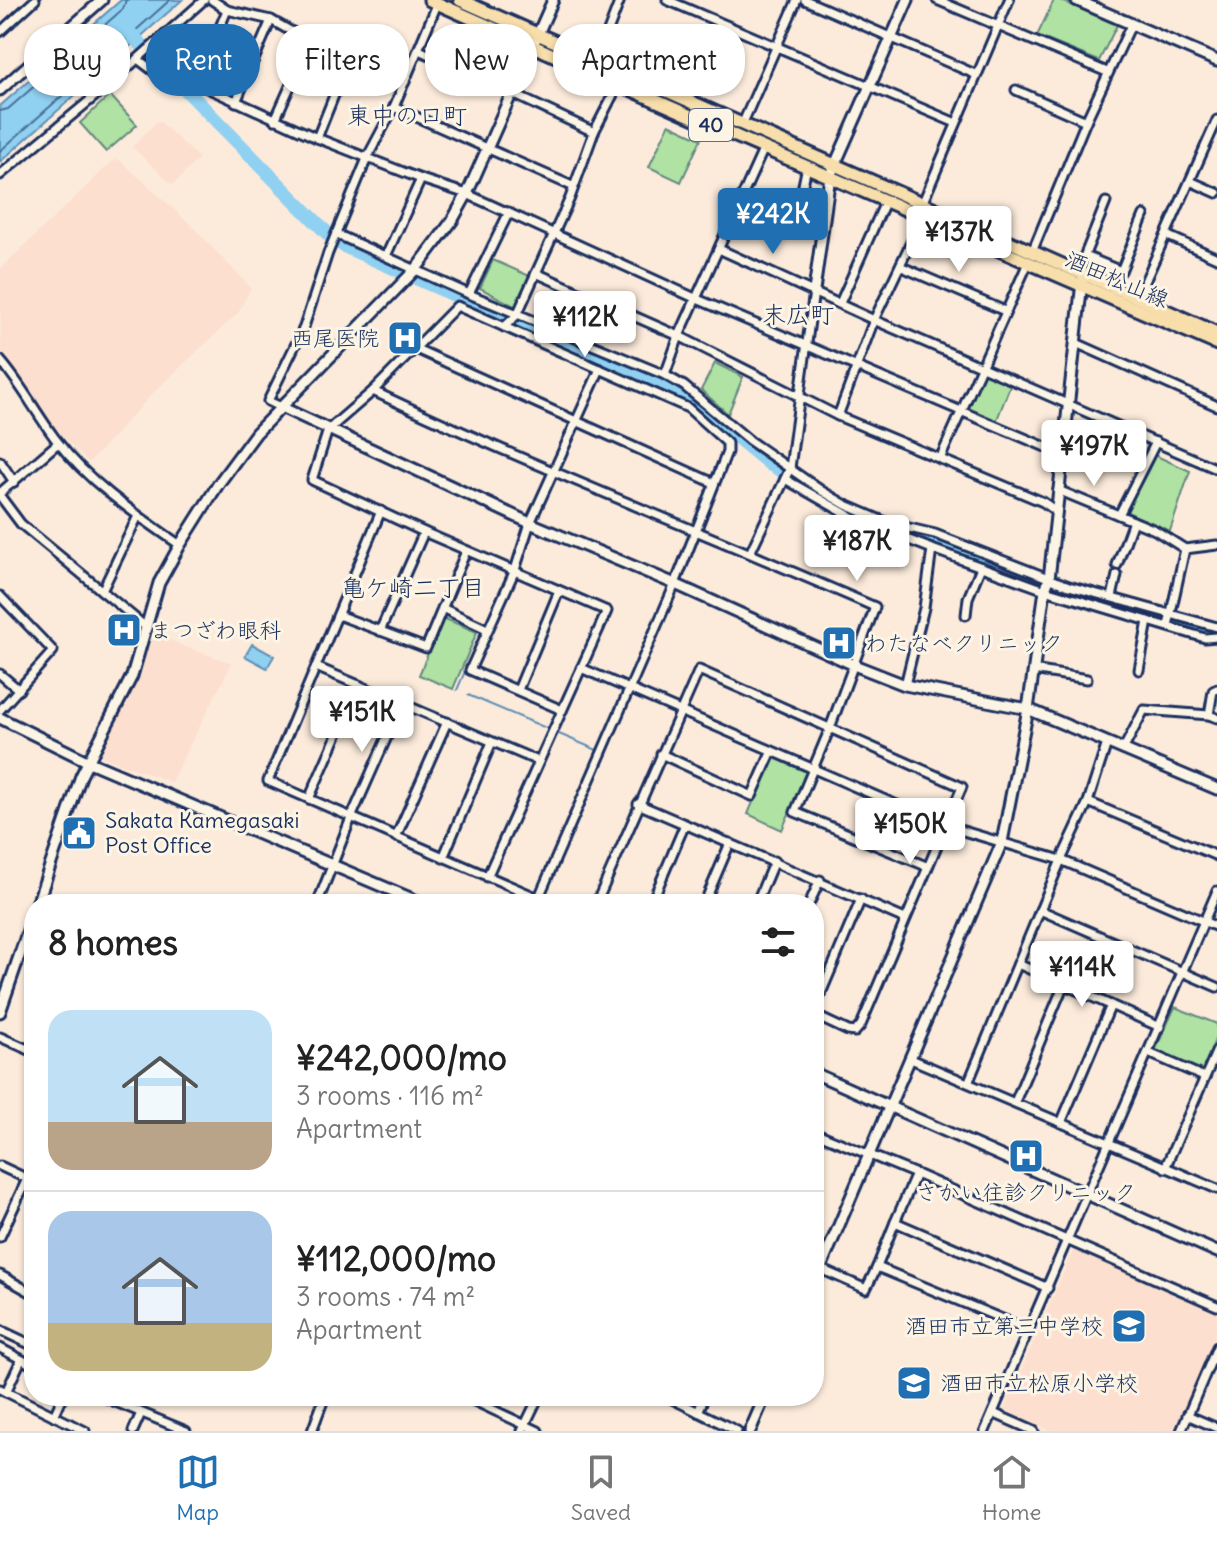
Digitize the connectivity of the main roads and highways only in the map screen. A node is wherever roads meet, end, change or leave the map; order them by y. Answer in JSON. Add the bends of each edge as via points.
{"nodes":[{"id":1,"x":460,"y":0,"type":"edge"},
{"id":2,"x":436,"y":1,"type":"edge"},
{"id":3,"x":832,"y":170,"type":"junction"},
{"id":4,"x":1030,"y":257,"type":"junction"},
{"id":5,"x":1217,"y":333,"type":"edge"},
{"id":6,"x":1217,"y":344,"type":"edge"}],
"edges":[{"from":1,"to":3,"type":"main road","name":"酒田松山線","number":"40"},
{"from":2,"to":3,"type":"main road","name":"酒田松山線","number":"40","via":[[764,148]]},
{"from":3,"to":4,"type":"main road","name":"酒田松山線","number":"40","via":[[923,217]]},
{"from":3,"to":4,"type":"main road","name":"酒田松山線","number":"40","via":[[923,202]]},
{"from":4,"to":5,"type":"main road","name":"酒田松山線","number":"40","via":[[1078,272]]},
{"from":4,"to":6,"type":"main road","name":"酒田松山線","number":"40","via":[[1083,287]]}]}
